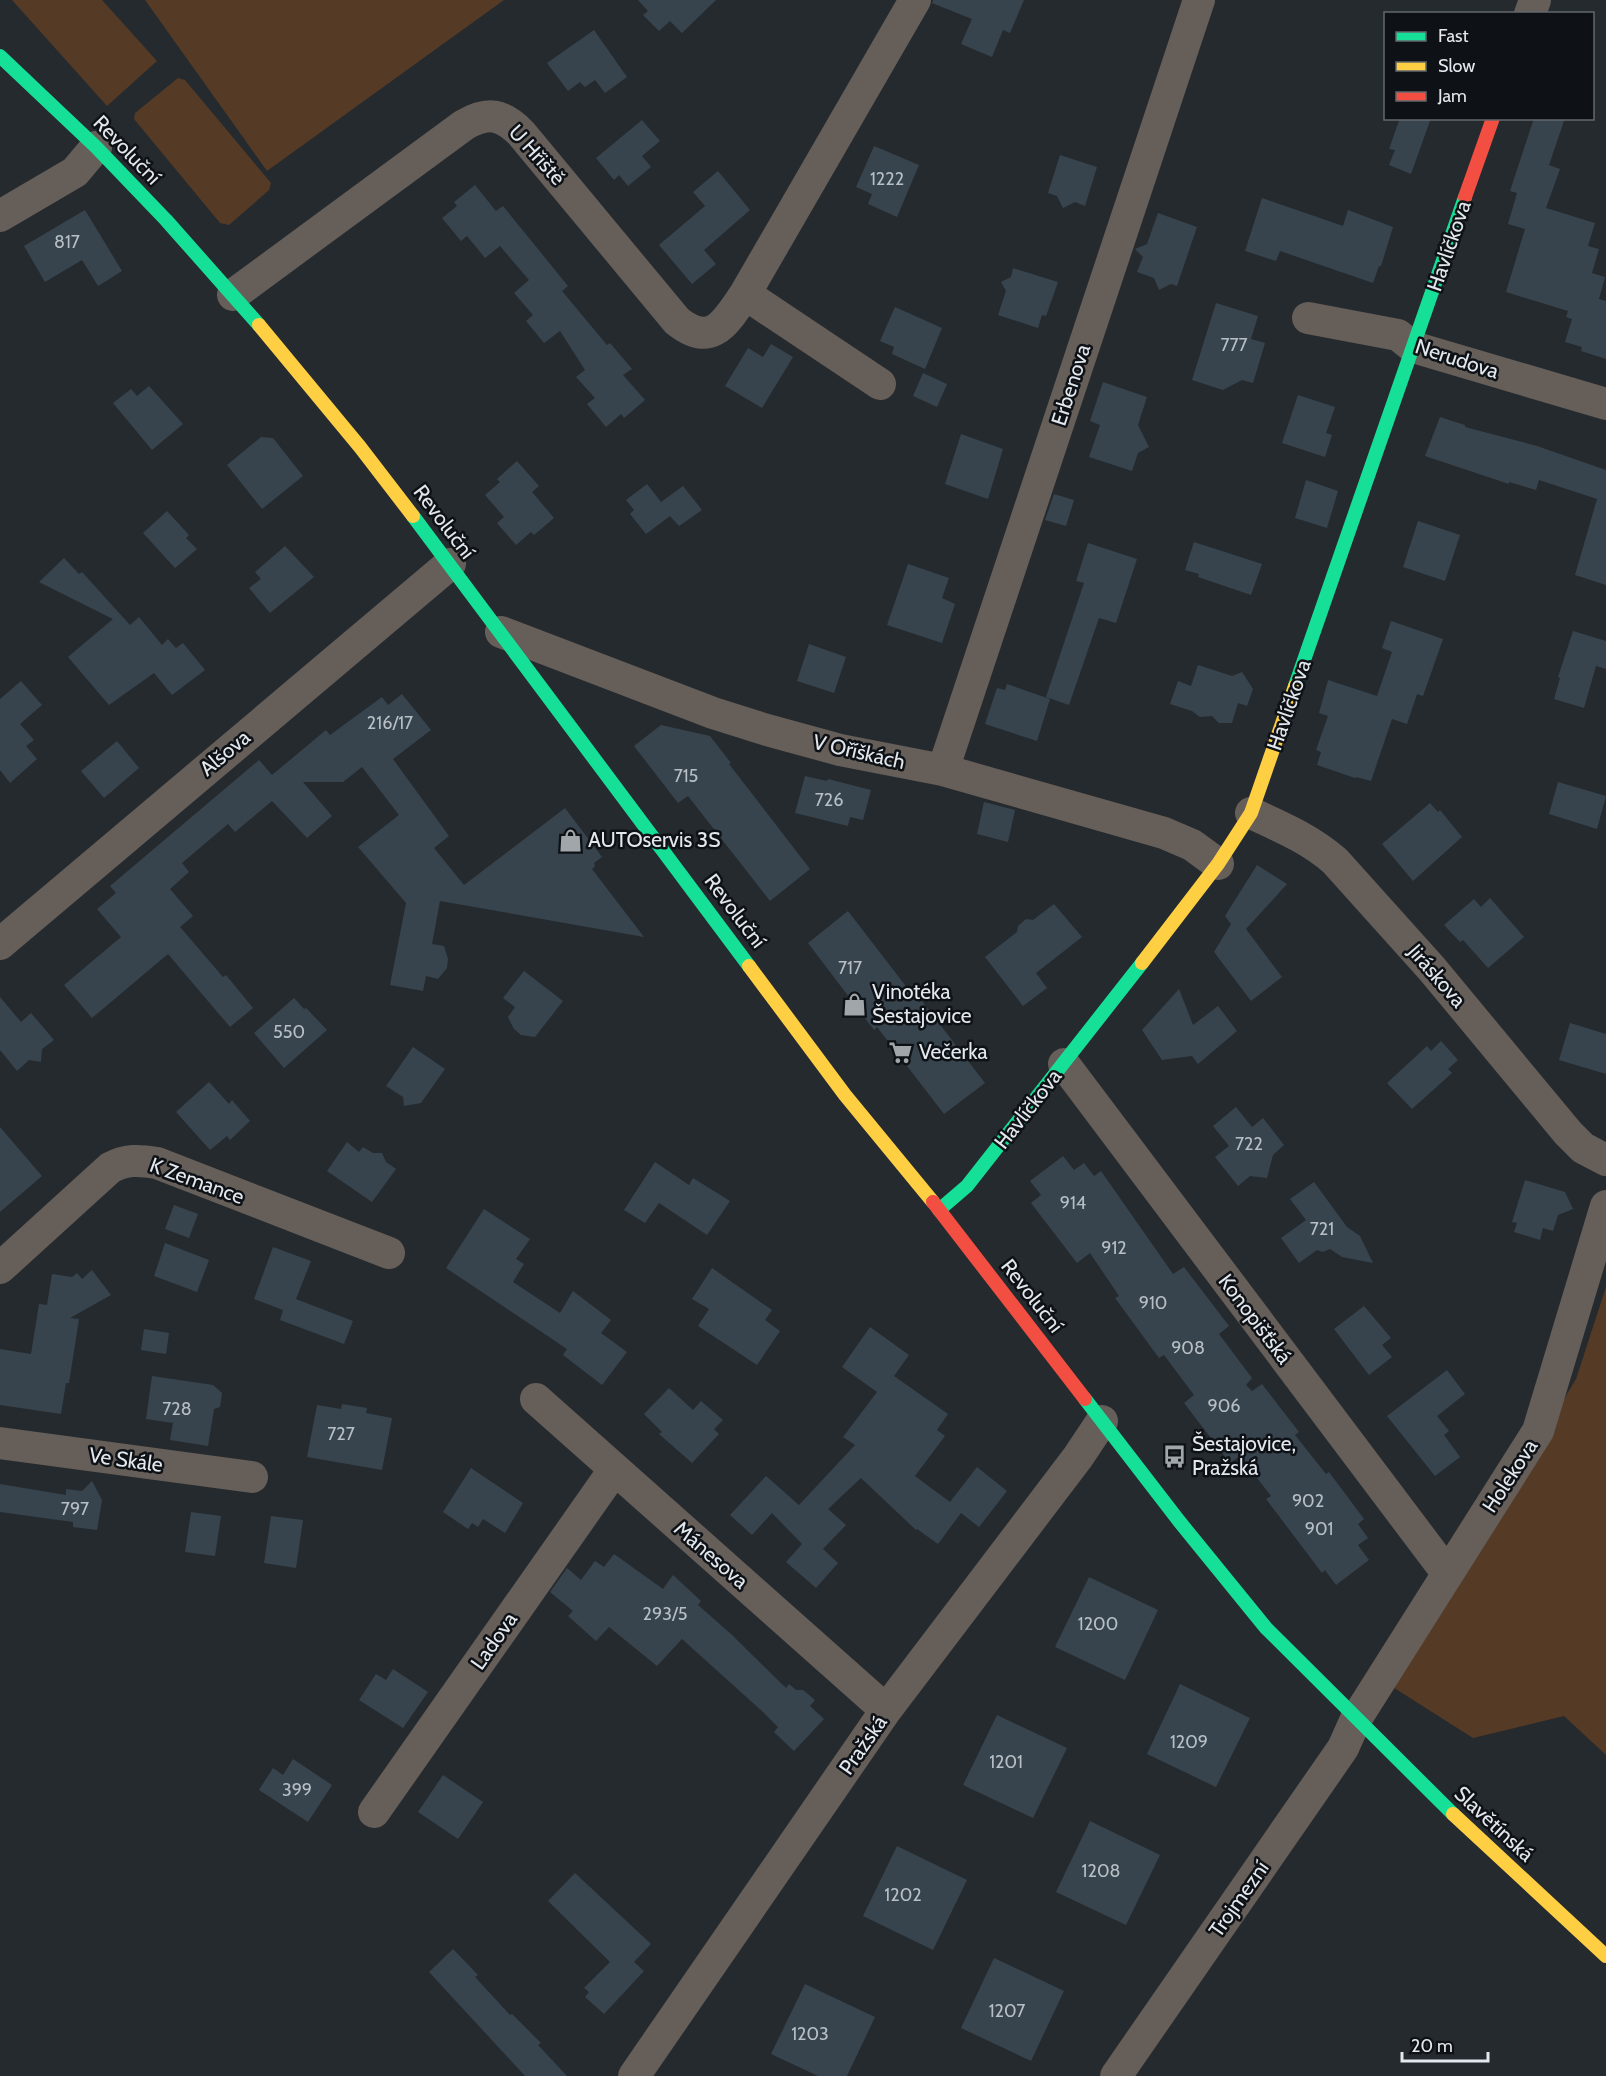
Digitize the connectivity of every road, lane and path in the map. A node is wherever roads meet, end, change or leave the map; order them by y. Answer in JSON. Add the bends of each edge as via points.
{"nodes":[{"id":1,"x":915,"y":0,"type":"edge"},
{"id":2,"x":1199,"y":0,"type":"edge"},
{"id":3,"x":0,"y":56,"type":"edge"},
{"id":4,"x":1492,"y":120,"type":"edge"},
{"id":5,"x":96,"y":147,"type":"junction"},
{"id":6,"x":0,"y":216,"type":"edge"},
{"id":7,"x":745,"y":294,"type":"junction"},
{"id":8,"x":233,"y":295,"type":"junction"},
{"id":9,"x":1308,"y":318,"type":"dead end"},
{"id":10,"x":1413,"y":347,"type":"junction"},
{"id":11,"x":880,"y":384,"type":"dead end"},
{"id":12,"x":1606,"y":404,"type":"edge"},
{"id":13,"x":450,"y":564,"type":"junction"},
{"id":14,"x":501,"y":632,"type":"junction"},
{"id":15,"x":943,"y":770,"type":"junction"},
{"id":16,"x":1251,"y":813,"type":"junction"},
{"id":17,"x":1218,"y":864,"type":"junction"},
{"id":18,"x":0,"y":944,"type":"edge"},
{"id":19,"x":1064,"y":1064,"type":"junction"},
{"id":20,"x":1606,"y":1160,"type":"edge"},
{"id":21,"x":1606,"y":1206,"type":"edge"},
{"id":22,"x":939,"y":1210,"type":"junction"},
{"id":23,"x":389,"y":1253,"type":"dead end"},
{"id":24,"x":0,"y":1268,"type":"edge"},
{"id":25,"x":536,"y":1399,"type":"dead end"},
{"id":26,"x":1102,"y":1421,"type":"junction"},
{"id":27,"x":0,"y":1443,"type":"edge"},
{"id":28,"x":614,"y":1470,"type":"junction"},
{"id":29,"x":252,"y":1478,"type":"dead end"},
{"id":30,"x":1447,"y":1573,"type":"junction"},
{"id":31,"x":886,"y":1710,"type":"junction"},
{"id":32,"x":1356,"y":1719,"type":"junction"},
{"id":33,"x":374,"y":1812,"type":"dead end"},
{"id":34,"x":1606,"y":1956,"type":"edge"},
{"id":35,"x":634,"y":2076,"type":"edge"},
{"id":36,"x":1116,"y":2076,"type":"edge"}],
"edges":[{"from":1,"to":7,"type":"street","name":"U Hřiště"},
{"from":2,"to":15,"type":"street","name":"Erbenova"},
{"from":3,"to":5,"type":"street","name":"Revoluční"},
{"from":4,"to":10,"type":"street","name":"Havlíčkova"},
{"from":5,"to":6,"type":"street","via":[[75,172]]},
{"from":5,"to":8,"type":"street","name":"Revoluční"},
{"from":7,"to":8,"type":"street","name":"U Hřiště","via":[[721,328],[703,333],[685,328],[521,134],[504,119],[485,116],[464,125]]},
{"from":7,"to":11,"type":"street"},
{"from":8,"to":13,"type":"street","name":"Revoluční","via":[[347,430]]},
{"from":9,"to":10,"type":"street","name":"Nerudova","via":[[1398,335]]},
{"from":10,"to":12,"type":"street","name":"Nerudova"},
{"from":10,"to":16,"type":"street","name":"Havlíčkova"},
{"from":13,"to":14,"type":"street","name":"Revoluční"},
{"from":13,"to":18,"type":"street","name":"Alšova"},
{"from":14,"to":15,"type":"street","name":"V Oříškách","via":[[767,730],[840,750]]},
{"from":14,"to":22,"type":"street","name":"Revoluční","via":[[845,1095]]},
{"from":15,"to":17,"type":"street","name":"V Oříškách","via":[[1164,833],[1186,842]]},
{"from":16,"to":17,"type":"street","name":"Havlíčkova"},
{"from":16,"to":20,"type":"street","name":"Jiráskova","via":[[1300,835],[1335,861],[1432,969],[1568,1133],[1583,1148]]},
{"from":17,"to":19,"type":"street","name":"Havlíčkova"},
{"from":19,"to":22,"type":"street","name":"Havlíčkova","via":[[967,1186]]},
{"from":19,"to":30,"type":"street","name":"Konopišťská"},
{"from":21,"to":30,"type":"street","name":"Holekova","via":[[1538,1431]]},
{"from":22,"to":26,"type":"street","name":"Revoluční"},
{"from":23,"to":24,"type":"street","name":"K Zemance","via":[[157,1163],[127,1160],[110,1168]]},
{"from":25,"to":28,"type":"street","name":"Mánesova"},
{"from":26,"to":31,"type":"street","name":"Pražská"},
{"from":26,"to":32,"type":"street","name":"Revoluční","via":[[1266,1628]]},
{"from":27,"to":29,"type":"street","name":"Ve Skále"},
{"from":28,"to":31,"type":"street","name":"Mánesova"},
{"from":28,"to":33,"type":"street","name":"Ladova"},
{"from":30,"to":32,"type":"street","name":"Holekova"},
{"from":31,"to":35,"type":"street","name":"Pražská"},
{"from":32,"to":34,"type":"street","name":"Slavětínská"},
{"from":32,"to":36,"type":"street","name":"Trojmezní","via":[[1343,1749]]}]}
